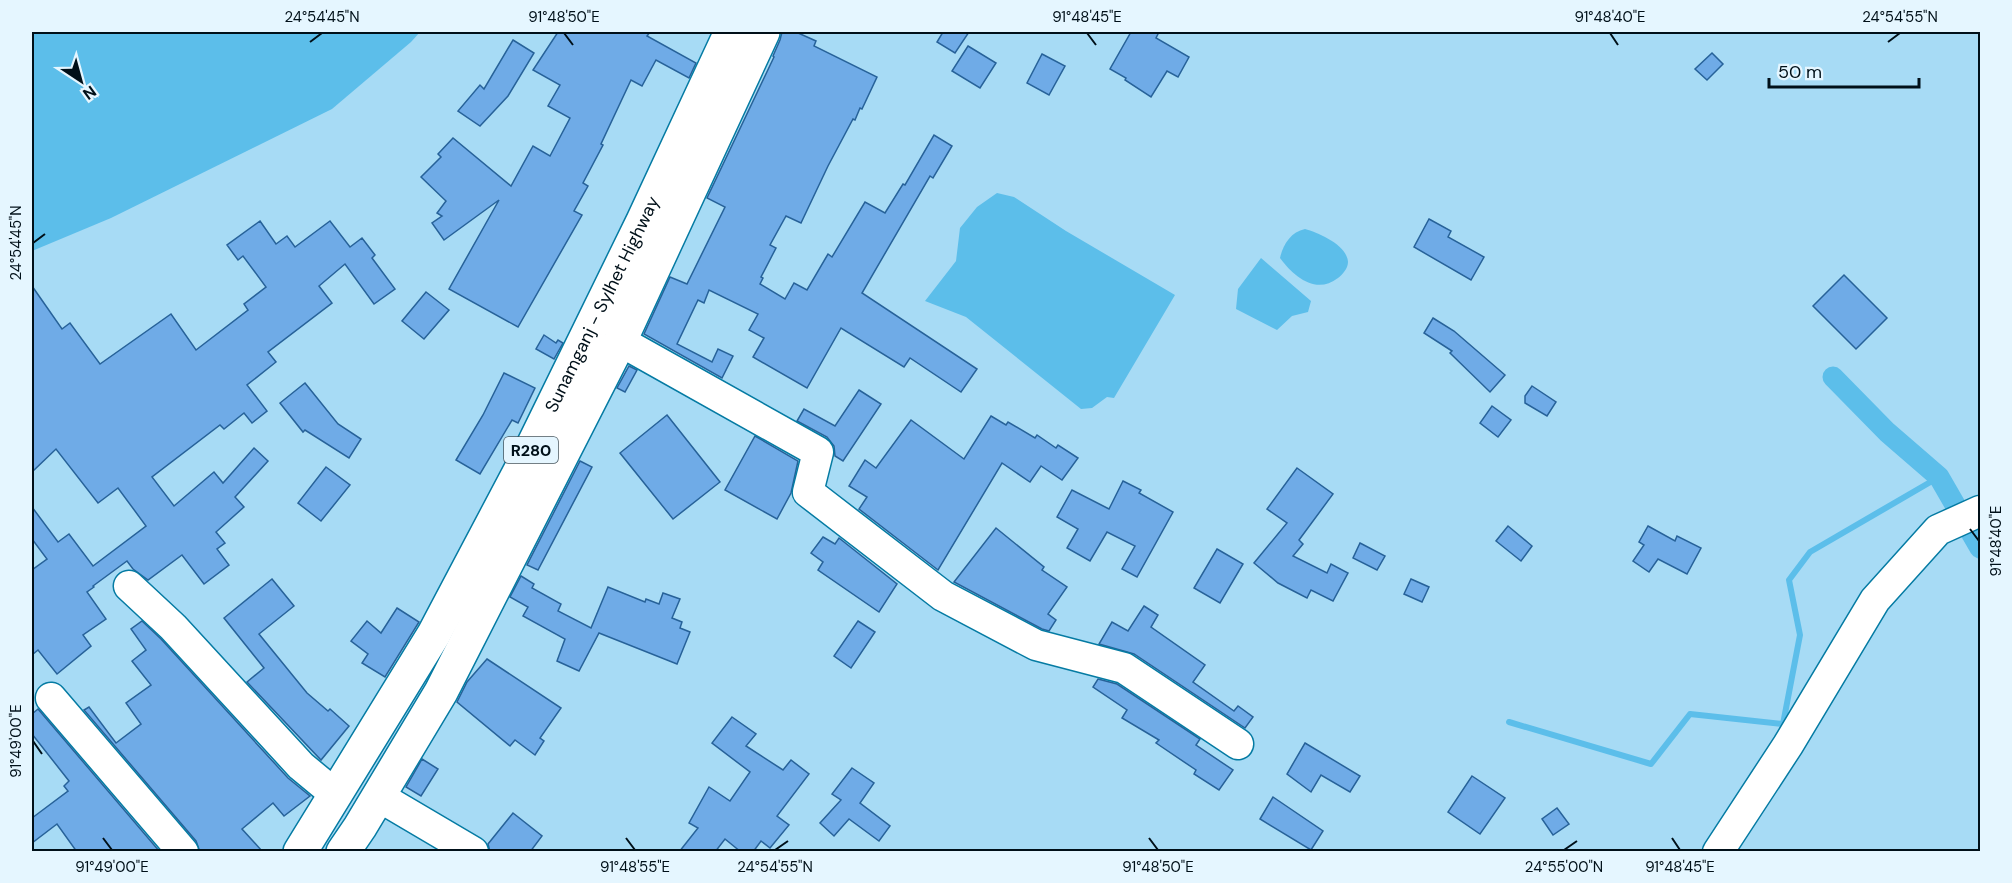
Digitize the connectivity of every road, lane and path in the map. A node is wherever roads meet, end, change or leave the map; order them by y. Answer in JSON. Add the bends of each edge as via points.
{"nodes":[{"id":1,"x":731,"y":32,"type":"edge"},
{"id":2,"x":763,"y":32,"type":"edge"},
{"id":3,"x":620,"y":341,"type":"junction"},
{"id":4,"x":1980,"y":511,"type":"edge"},
{"id":5,"x":129,"y":586,"type":"dead end"},
{"id":6,"x":51,"y":698,"type":"dead end"},
{"id":7,"x":1238,"y":744,"type":"dead end"},
{"id":8,"x":336,"y":795,"type":"junction"},
{"id":9,"x":378,"y":796,"type":"junction"},
{"id":10,"x":183,"y":852,"type":"edge"},
{"id":11,"x":300,"y":852,"type":"edge"},
{"id":12,"x":343,"y":852,"type":"edge"},
{"id":13,"x":473,"y":852,"type":"edge"},
{"id":14,"x":1718,"y":852,"type":"edge"}],
"edges":[{"from":1,"to":8,"type":"main road","name":"Sunamganj - Sylhet Highway","number":"R280","via":[[528,456],[434,634]]},
{"from":2,"to":3,"type":"main road","name":"Sunamganj - Sylhet Highway","number":"R280"},
{"from":3,"to":7,"type":"street","via":[[818,452],[808,492],[943,596],[1036,645],[1124,668]]},
{"from":3,"to":9,"type":"main road","name":"Sunamganj - Sylhet Highway","number":"R280","via":[[441,692]]},
{"from":4,"to":14,"type":"street","via":[[1938,530],[1875,600]]},
{"from":5,"to":8,"type":"street","via":[[301,766]]},
{"from":6,"to":10,"type":"street"},
{"from":8,"to":11,"type":"main road","name":"Sunamganj - Sylhet Highway","number":"R280"},
{"from":9,"to":12,"type":"main road","name":"Sunamganj - Sylhet Highway","number":"R280"},
{"from":9,"to":13,"type":"street"}]}
